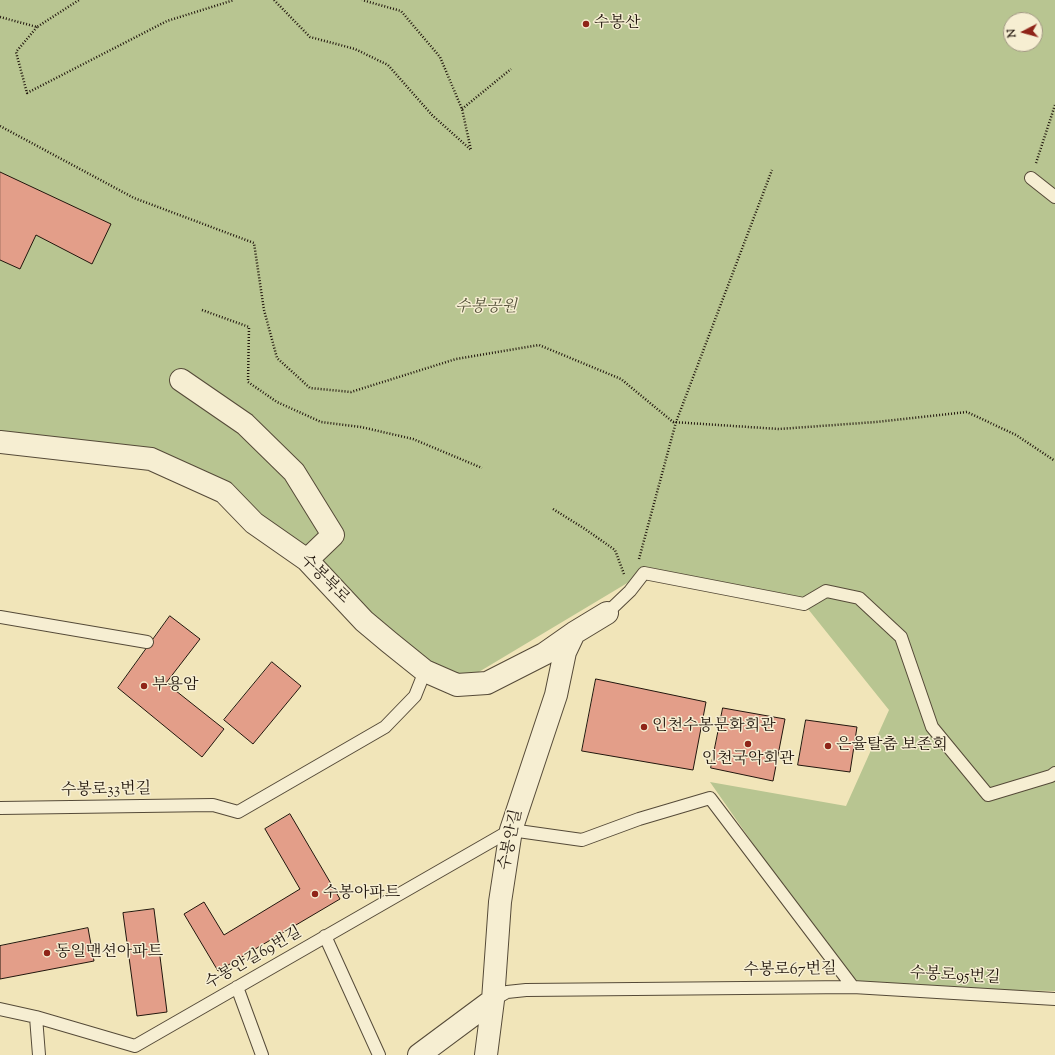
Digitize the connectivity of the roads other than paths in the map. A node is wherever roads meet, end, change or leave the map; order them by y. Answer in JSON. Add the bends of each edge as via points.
{"nodes":[{"id":1,"x":1031,"y":178,"type":"road end"},
{"id":2,"x":1055,"y":197,"type":"edge"},
{"id":3,"x":181,"y":380,"type":"dead end"},
{"id":4,"x":0,"y":442,"type":"edge"},
{"id":5,"x":306,"y":560,"type":"junction"},
{"id":6,"x":607,"y":612,"type":"joint"},
{"id":7,"x":0,"y":617,"type":"edge"},
{"id":8,"x":574,"y":633,"type":"junction"},
{"id":9,"x":147,"y":642,"type":"dead end"},
{"id":10,"x":425,"y":672,"type":"junction"},
{"id":11,"x":1055,"y":773,"type":"edge"},
{"id":12,"x":0,"y":808,"type":"edge"},
{"id":13,"x":511,"y":830,"type":"junction"},
{"id":14,"x":325,"y":936,"type":"junction"},
{"id":15,"x":237,"y":987,"type":"junction"},
{"id":16,"x":853,"y":987,"type":"junction"},
{"id":17,"x":1055,"y":999,"type":"edge"},
{"id":18,"x":493,"y":1000,"type":"junction"},
{"id":19,"x":0,"y":1009,"type":"edge"},
{"id":20,"x":36,"y":1017,"type":"junction"},
{"id":21,"x":136,"y":1050,"type":"edge"},
{"id":22,"x":39,"y":1055,"type":"edge"},
{"id":23,"x":262,"y":1055,"type":"edge"},
{"id":24,"x":380,"y":1055,"type":"edge"},
{"id":25,"x":419,"y":1055,"type":"edge"},
{"id":26,"x":486,"y":1055,"type":"edge"}],
"edges":[{"from":1,"to":2,"type":"lane"},
{"from":3,"to":5,"type":"street","via":[[245,424],[294,472],[333,535]]},
{"from":4,"to":5,"type":"street","name":"수봉북로","via":[[151,460],[224,492],[254,523]]},
{"from":5,"to":10,"type":"street","name":"수봉북로","via":[[364,621]]},
{"from":6,"to":8,"type":"street","name":"수봉북로"},
{"from":6,"to":11,"type":"lane","via":[[630,591],[644,573],[804,604],[826,591],[859,598],[901,637],[932,727],[988,795]]},
{"from":7,"to":9,"type":"lane"},
{"from":8,"to":10,"type":"street","name":"수봉북로","via":[[544,654],[487,683],[457,685]]},
{"from":8,"to":13,"type":"street","name":"수봉안길","via":[[565,652],[556,695]]},
{"from":10,"to":12,"type":"lane","name":"수봉로33번길","via":[[415,696],[385,727],[238,812],[213,805]]},
{"from":13,"to":14,"type":"lane","name":"수봉안길69번길"},
{"from":13,"to":16,"type":"lane","name":"수봉로67번길","via":[[582,840],[639,819],[710,798]]},
{"from":13,"to":18,"type":"street","name":"수봉안길","via":[[500,902]]},
{"from":14,"to":15,"type":"lane","name":"수봉안길69번길"},
{"from":14,"to":24,"type":"lane"},
{"from":15,"to":21,"type":"lane","name":"수봉안길69번길"},
{"from":15,"to":23,"type":"lane"},
{"from":16,"to":17,"type":"lane","name":"수봉로95번길"},
{"from":16,"to":18,"type":"lane","name":"수봉로67번길","via":[[526,990],[507,992]]},
{"from":18,"to":25,"type":"street"},
{"from":18,"to":26,"type":"street","name":"수봉안길"},
{"from":19,"to":20,"type":"lane","name":"수봉안길69번길"},
{"from":20,"to":21,"type":"lane","name":"수봉안길69번길"},
{"from":20,"to":22,"type":"lane"}]}
